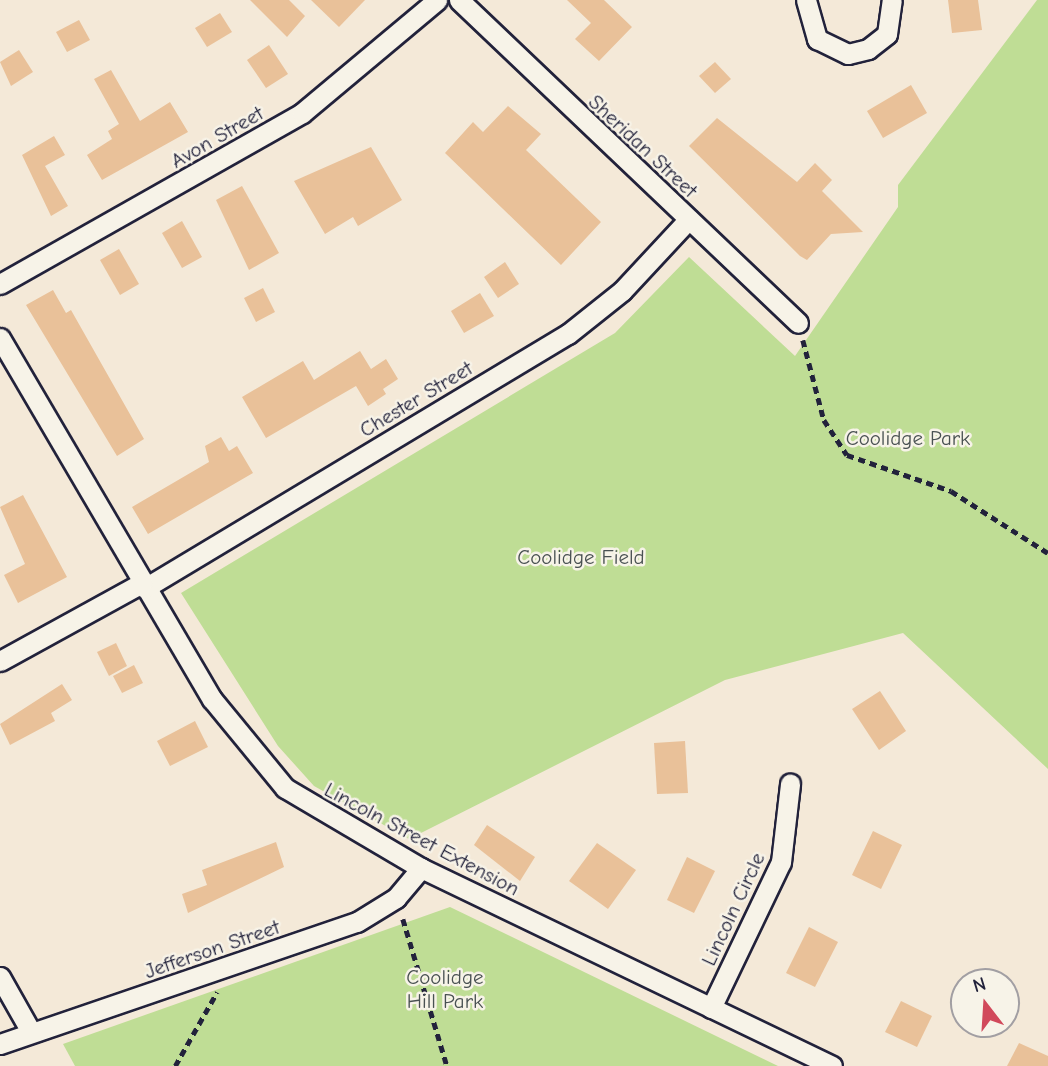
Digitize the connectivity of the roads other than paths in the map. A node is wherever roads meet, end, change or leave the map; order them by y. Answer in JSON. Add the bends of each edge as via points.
{"nodes":[{"id":1,"x":437,"y":0,"type":"edge"},
{"id":2,"x":459,"y":0,"type":"edge"},
{"id":3,"x":806,"y":0,"type":"edge"},
{"id":4,"x":892,"y":0,"type":"edge"},
{"id":5,"x":689,"y":219,"type":"junction"},
{"id":6,"x":0,"y":284,"type":"edge"},
{"id":7,"x":798,"y":323,"type":"road end"},
{"id":8,"x":0,"y":338,"type":"edge"},
{"id":9,"x":143,"y":585,"type":"junction"},
{"id":10,"x":0,"y":661,"type":"edge"},
{"id":11,"x":790,"y":784,"type":"dead end"},
{"id":12,"x":421,"y":868,"type":"junction"},
{"id":13,"x":0,"y":977,"type":"edge"},
{"id":14,"x":711,"y":1008,"type":"junction"},
{"id":15,"x":30,"y":1030,"type":"junction"},
{"id":16,"x":0,"y":1044,"type":"edge"},
{"id":17,"x":832,"y":1066,"type":"edge"}],
"edges":[{"from":1,"to":6,"type":"street","name":"Avon Street","via":[[302,113]]},
{"from":2,"to":5,"type":"street","name":"Sheridan Street"},
{"from":3,"to":4,"type":"street","via":[[817,39],[848,54],[869,49],[887,34]]},
{"from":5,"to":7,"type":"street","name":"Sheridan Street"},
{"from":5,"to":9,"type":"street","name":"Chester Street","via":[[622,291],[568,334]]},
{"from":8,"to":9,"type":"street","name":"Lincoln Street Extension"},
{"from":9,"to":10,"type":"street","name":"Chester Street"},
{"from":9,"to":12,"type":"street","name":"Lincoln Street Extension","via":[[212,699],[265,770],[333,821]]},
{"from":11,"to":14,"type":"street","name":"Lincoln Circle","via":[[781,862]]},
{"from":12,"to":14,"type":"street","name":"Lincoln Street Extension"},
{"from":12,"to":15,"type":"street","name":"Jefferson Street","via":[[396,898],[357,922],[222,971]]},
{"from":13,"to":15,"type":"street"},
{"from":14,"to":17,"type":"street","name":"Lincoln Street Extension"},
{"from":15,"to":16,"type":"street","name":"Jefferson Street"}]}
